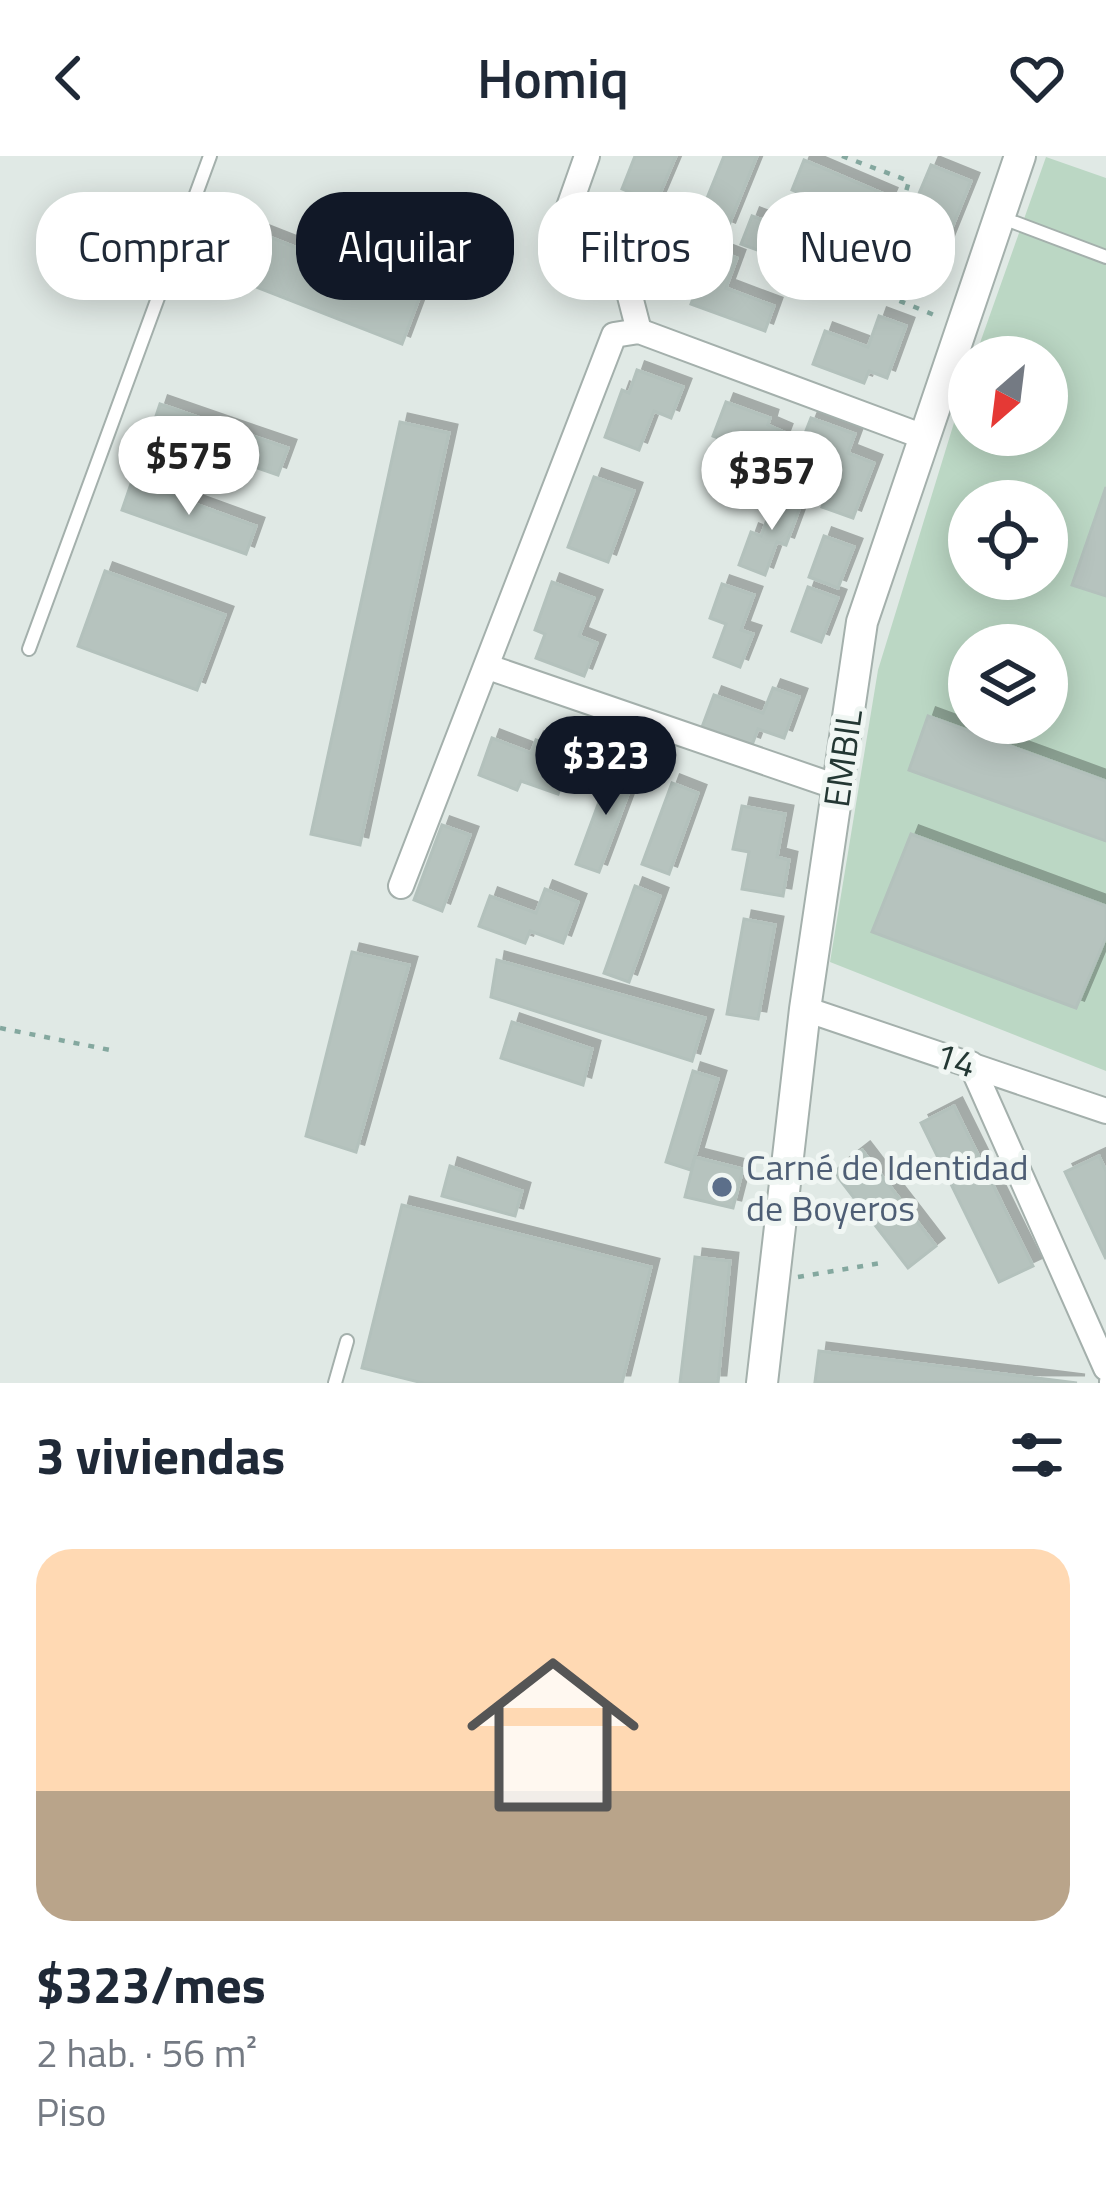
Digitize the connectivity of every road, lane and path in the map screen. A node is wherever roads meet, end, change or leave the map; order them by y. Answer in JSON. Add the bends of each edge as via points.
{"nodes":[{"id":1,"x":210,"y":156,"type":"edge"},
{"id":2,"x":587,"y":156,"type":"edge"},
{"id":3,"x":842,"y":156,"type":"edge"},
{"id":4,"x":1019,"y":156,"type":"edge"},
{"id":5,"x":998,"y":217,"type":"junction"},
{"id":6,"x":1106,"y":257,"type":"edge"},
{"id":7,"x":961,"y":326,"type":"junction"},
{"id":8,"x":639,"y":331,"type":"junction"},
{"id":9,"x":924,"y":437,"type":"junction"},
{"id":10,"x":29,"y":649,"type":"dead end"},
{"id":11,"x":488,"y":667,"type":"junction"},
{"id":12,"x":837,"y":787,"type":"junction"},
{"id":13,"x":401,"y":886,"type":"dead end"},
{"id":14,"x":805,"y":1010,"type":"junction"},
{"id":15,"x":0,"y":1028,"type":"edge"},
{"id":16,"x":110,"y":1050,"type":"dead end"},
{"id":17,"x":971,"y":1064,"type":"junction"},
{"id":18,"x":1106,"y":1111,"type":"edge"},
{"id":19,"x":881,"y":1263,"type":"dead end"},
{"id":20,"x":774,"y":1277,"type":"junction"},
{"id":21,"x":347,"y":1341,"type":"dead end"},
{"id":22,"x":1106,"y":1368,"type":"edge"},
{"id":23,"x":335,"y":1383,"type":"edge"},
{"id":24,"x":762,"y":1383,"type":"edge"}],
"edges":[{"from":1,"to":10,"type":"lane"},
{"from":2,"to":8,"type":"street","via":[[563,224],[625,277]]},
{"from":3,"to":7,"type":"path","via":[[909,181],[878,292]]},
{"from":4,"to":5,"type":"street","name":"EMBIL"},
{"from":5,"to":6,"type":"lane"},
{"from":5,"to":7,"type":"street","name":"EMBIL"},
{"from":7,"to":9,"type":"street","name":"EMBIL"},
{"from":8,"to":9,"type":"street"},
{"from":8,"to":11,"type":"street","via":[[614,335]]},
{"from":9,"to":12,"type":"street","name":"EMBIL","via":[[862,622]]},
{"from":11,"to":12,"type":"street"},
{"from":11,"to":13,"type":"street"},
{"from":12,"to":14,"type":"street","name":"EMBIL"},
{"from":14,"to":17,"type":"street","name":"14"},
{"from":14,"to":20,"type":"street","name":"EMBIL"},
{"from":15,"to":16,"type":"path"},
{"from":17,"to":18,"type":"street","name":"14"},
{"from":17,"to":22,"type":"street"},
{"from":19,"to":20,"type":"path"},
{"from":20,"to":24,"type":"street","name":"EMBIL"},
{"from":21,"to":23,"type":"lane"}]}
